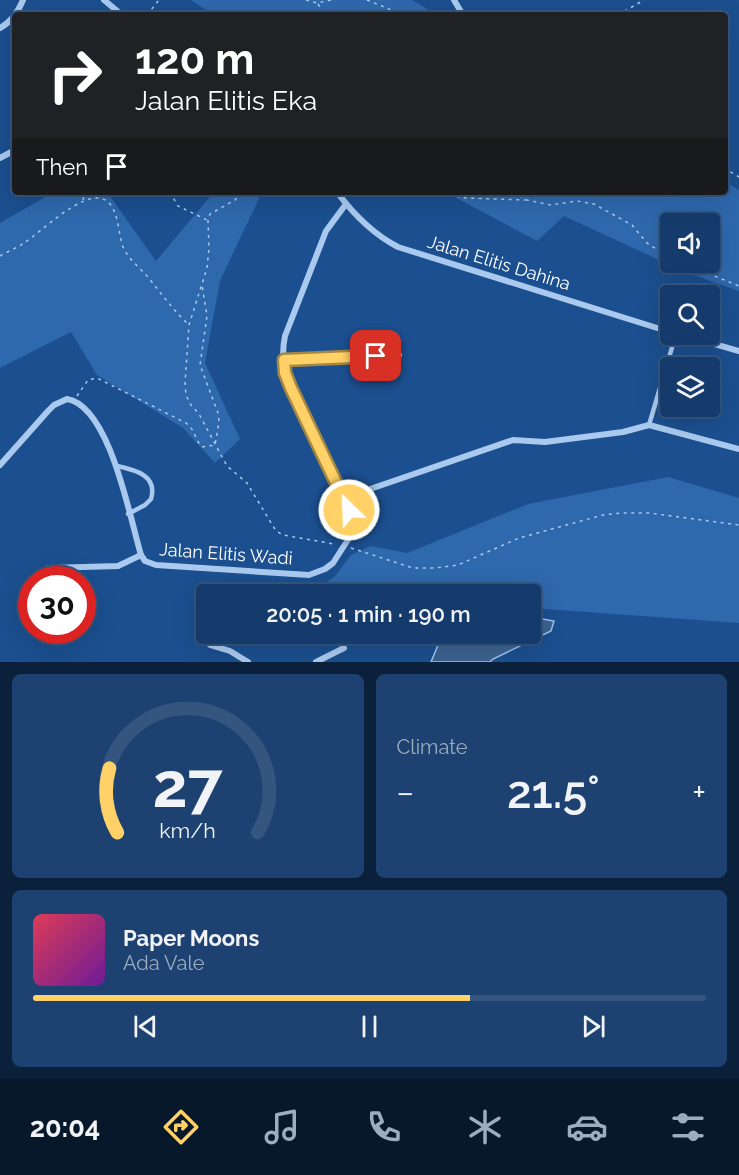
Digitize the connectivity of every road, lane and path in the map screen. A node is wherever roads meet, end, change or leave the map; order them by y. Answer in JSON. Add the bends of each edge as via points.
{"nodes":[{"id":1,"x":104,"y":0,"type":"edge"},
{"id":2,"x":159,"y":0,"type":"edge"},
{"id":3,"x":306,"y":0,"type":"edge"},
{"id":4,"x":331,"y":0,"type":"edge"},
{"id":5,"x":367,"y":0,"type":"edge"},
{"id":6,"x":644,"y":0,"type":"edge"},
{"id":7,"x":317,"y":3,"type":"junction"},
{"id":8,"x":118,"y":12,"type":"edge"},
{"id":9,"x":149,"y":12,"type":"edge"},
{"id":10,"x":323,"y":12,"type":"edge"},
{"id":11,"x":392,"y":12,"type":"edge"},
{"id":12,"x":623,"y":12,"type":"edge"},
{"id":13,"x":12,"y":19,"type":"edge"},
{"id":14,"x":0,"y":28,"type":"edge"},
{"id":15,"x":84,"y":195,"type":"edge"},
{"id":16,"x":172,"y":195,"type":"edge"},
{"id":17,"x":239,"y":195,"type":"edge"},
{"id":18,"x":339,"y":195,"type":"edge"},
{"id":19,"x":453,"y":195,"type":"edge"},
{"id":20,"x":518,"y":195,"type":"edge"},
{"id":21,"x":527,"y":200,"type":"junction"},
{"id":22,"x":83,"y":201,"type":"junction"},
{"id":23,"x":346,"y":204,"type":"junction"},
{"id":24,"x":208,"y":220,"type":"junction"},
{"id":25,"x":660,"y":251,"type":"edge"},
{"id":26,"x":0,"y":256,"type":"edge"},
{"id":27,"x":707,"y":273,"type":"edge"},
{"id":28,"x":202,"y":284,"type":"junction"},
{"id":29,"x":739,"y":286,"type":"edge"},
{"id":30,"x":189,"y":325,"type":"junction"},
{"id":31,"x":660,"y":329,"type":"edge"},
{"id":32,"x":674,"y":345,"type":"edge"},
{"id":33,"x":717,"y":345,"type":"edge"},
{"id":34,"x":739,"y":351,"type":"edge"},
{"id":35,"x":399,"y":355,"type":"dead end"},
{"id":36,"x":284,"y":360,"type":"junction"},
{"id":37,"x":74,"y":400,"type":"junction"},
{"id":38,"x":649,"y":425,"type":"junction"},
{"id":39,"x":215,"y":445,"type":"junction"},
{"id":40,"x":739,"y":449,"type":"edge"},
{"id":41,"x":0,"y":465,"type":"edge"},
{"id":42,"x":117,"y":466,"type":"junction"},
{"id":43,"x":344,"y":498,"type":"junction"},
{"id":44,"x":128,"y":514,"type":"junction"},
{"id":45,"x":739,"y":525,"type":"edge"},
{"id":46,"x":344,"y":546,"type":"junction"},
{"id":47,"x":141,"y":555,"type":"junction"},
{"id":48,"x":96,"y":567,"type":"edge"},
{"id":49,"x":210,"y":645,"type":"dead end"},
{"id":50,"x":344,"y":648,"type":"dead end"},
{"id":51,"x":248,"y":662,"type":"edge"},
{"id":52,"x":316,"y":662,"type":"edge"}],
"edges":[{"from":1,"to":8,"type":"street"},
{"from":2,"to":9,"type":"path"},
{"from":3,"to":7,"type":"path"},
{"from":4,"to":7,"type":"path"},
{"from":5,"to":11,"type":"path"},
{"from":6,"to":12,"type":"path"},
{"from":7,"to":10,"type":"path"},
{"from":13,"to":14,"type":"street"},
{"from":15,"to":22,"type":"path"},
{"from":16,"to":24,"type":"path","via":[[178,206]]},
{"from":17,"to":24,"type":"path","via":[[210,214]]},
{"from":18,"to":23,"type":"street","name":"Jalan Elitis Dahina"},
{"from":19,"to":21,"type":"path"},
{"from":20,"to":21,"type":"path"},
{"from":21,"to":25,"type":"path","via":[[551,205],[577,201],[594,204],[632,225]]},
{"from":22,"to":26,"type":"path"},
{"from":22,"to":30,"type":"path","via":[[104,199],[111,206],[127,255]]},
{"from":23,"to":31,"type":"street","name":"Jalan Elitis Dahina","via":[[365,225],[398,247]]},
{"from":23,"to":36,"type":"street","via":[[326,231],[285,336]]},
{"from":24,"to":28,"type":"path","via":[[209,248]]},
{"from":27,"to":29,"type":"path"},
{"from":28,"to":30,"type":"path"},
{"from":28,"to":39,"type":"path","via":[[207,316],[200,364],[218,413]]},
{"from":30,"to":39,"type":"path","via":[[186,395]]},
{"from":32,"to":38,"type":"lane"},
{"from":33,"to":34,"type":"street"},
{"from":35,"to":36,"type":"street"},
{"from":36,"to":43,"type":"street","name":"Jalan Elitis Wadi","via":[[291,388]]},
{"from":37,"to":39,"type":"path","via":[[88,380],[97,378],[186,423],[202,447]]},
{"from":37,"to":41,"type":"street","via":[[54,405]]},
{"from":37,"to":42,"type":"street","via":[[90,415]]},
{"from":38,"to":40,"type":"street"},
{"from":38,"to":43,"type":"street","via":[[545,442],[513,440]]},
{"from":39,"to":46,"type":"path","via":[[227,466],[247,483],[276,531]]},
{"from":42,"to":44,"type":"street"},
{"from":42,"to":44,"type":"lane","via":[[138,471],[151,483],[151,499]]},
{"from":43,"to":46,"type":"street","name":"Jalan Elitis Wadi","via":[[353,521]]},
{"from":44,"to":47,"type":"street"},
{"from":45,"to":46,"type":"path","via":[[650,513],[603,515],[519,538],[458,565],[435,568],[413,568]]},
{"from":46,"to":47,"type":"street","name":"Jalan Elitis Wadi","via":[[333,563],[309,575],[156,566]]},
{"from":47,"to":48,"type":"street","name":"Jalan Elitis Wadi","via":[[118,566]]},
{"from":49,"to":51,"type":"street"},
{"from":50,"to":52,"type":"street"}]}
